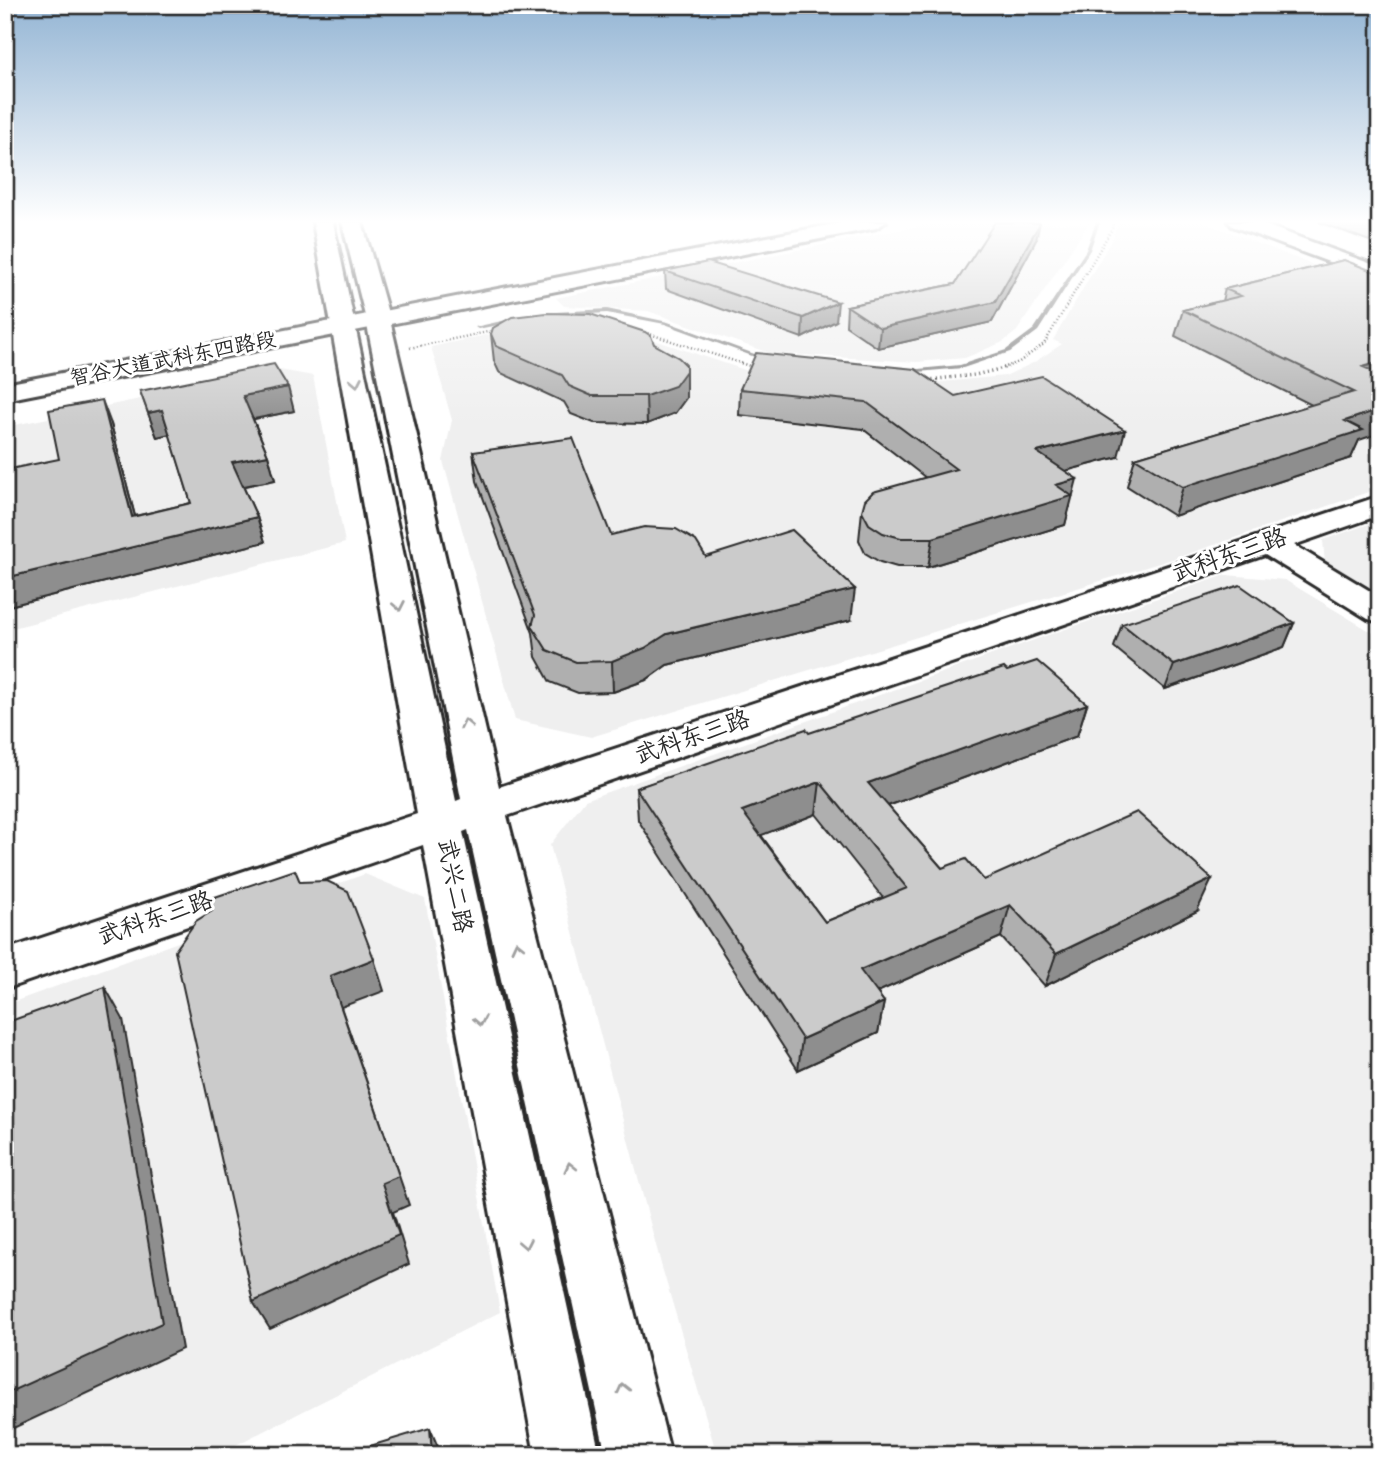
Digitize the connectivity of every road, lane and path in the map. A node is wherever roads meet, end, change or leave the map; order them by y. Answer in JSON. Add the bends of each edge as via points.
{"nodes":[{"id":1,"x":351,"y":290,"type":"edge"},
{"id":2,"x":361,"y":290,"type":"edge"},
{"id":3,"x":524,"y":290,"type":"edge"},
{"id":4,"x":538,"y":290,"type":"edge"},
{"id":5,"x":1076,"y":290,"type":"edge"},
{"id":6,"x":365,"y":325,"type":"junction"},
{"id":7,"x":509,"y":328,"type":"edge"},
{"id":8,"x":628,"y":328,"type":"edge"},
{"id":9,"x":758,"y":369,"type":"edge"},
{"id":10,"x":5,"y":379,"type":"edge"},
{"id":11,"x":926,"y":380,"type":"edge"},
{"id":12,"x":5,"y":392,"type":"edge"},
{"id":13,"x":1380,"y":505,"type":"edge"},
{"id":14,"x":1270,"y":544,"type":"junction"},
{"id":15,"x":1380,"y":612,"type":"edge"},
{"id":16,"x":484,"y":809,"type":"junction"},
{"id":17,"x":440,"y":824,"type":"junction"},
{"id":18,"x":5,"y":970,"type":"edge"},
{"id":19,"x":568,"y":1455,"type":"edge"},
{"id":20,"x":639,"y":1455,"type":"edge"}],
"edges":[{"from":1,"to":6,"type":"street"},
{"from":2,"to":6,"type":"street"},
{"from":3,"to":6,"type":"street","name":"智谷大道武科东四路段"},
{"from":4,"to":6,"type":"street","name":"智谷大道武科东四路段"},
{"from":5,"to":11,"type":"path","via":[[1033,355],[987,373]]},
{"from":6,"to":7,"type":"path"},
{"from":6,"to":10,"type":"street","name":"智谷大道武科东四路段"},
{"from":6,"to":12,"type":"street","name":"智谷大道武科东四路段"},
{"from":16,"to":6,"type":"street","one_way":true},
{"from":6,"to":17,"type":"street","name":"武兴二路","one_way":true},
{"from":8,"to":9,"type":"path"},
{"from":13,"to":14,"type":"street","name":"武科东三路"},
{"from":14,"to":15,"type":"street"},
{"from":14,"to":16,"type":"street","name":"武科东三路"},
{"from":16,"to":17,"type":"street","name":"武科东三路"},
{"from":20,"to":16,"type":"street","one_way":true},
{"from":17,"to":18,"type":"street","name":"武科东三路"},
{"from":17,"to":19,"type":"street","name":"武兴二路","one_way":true}]}
